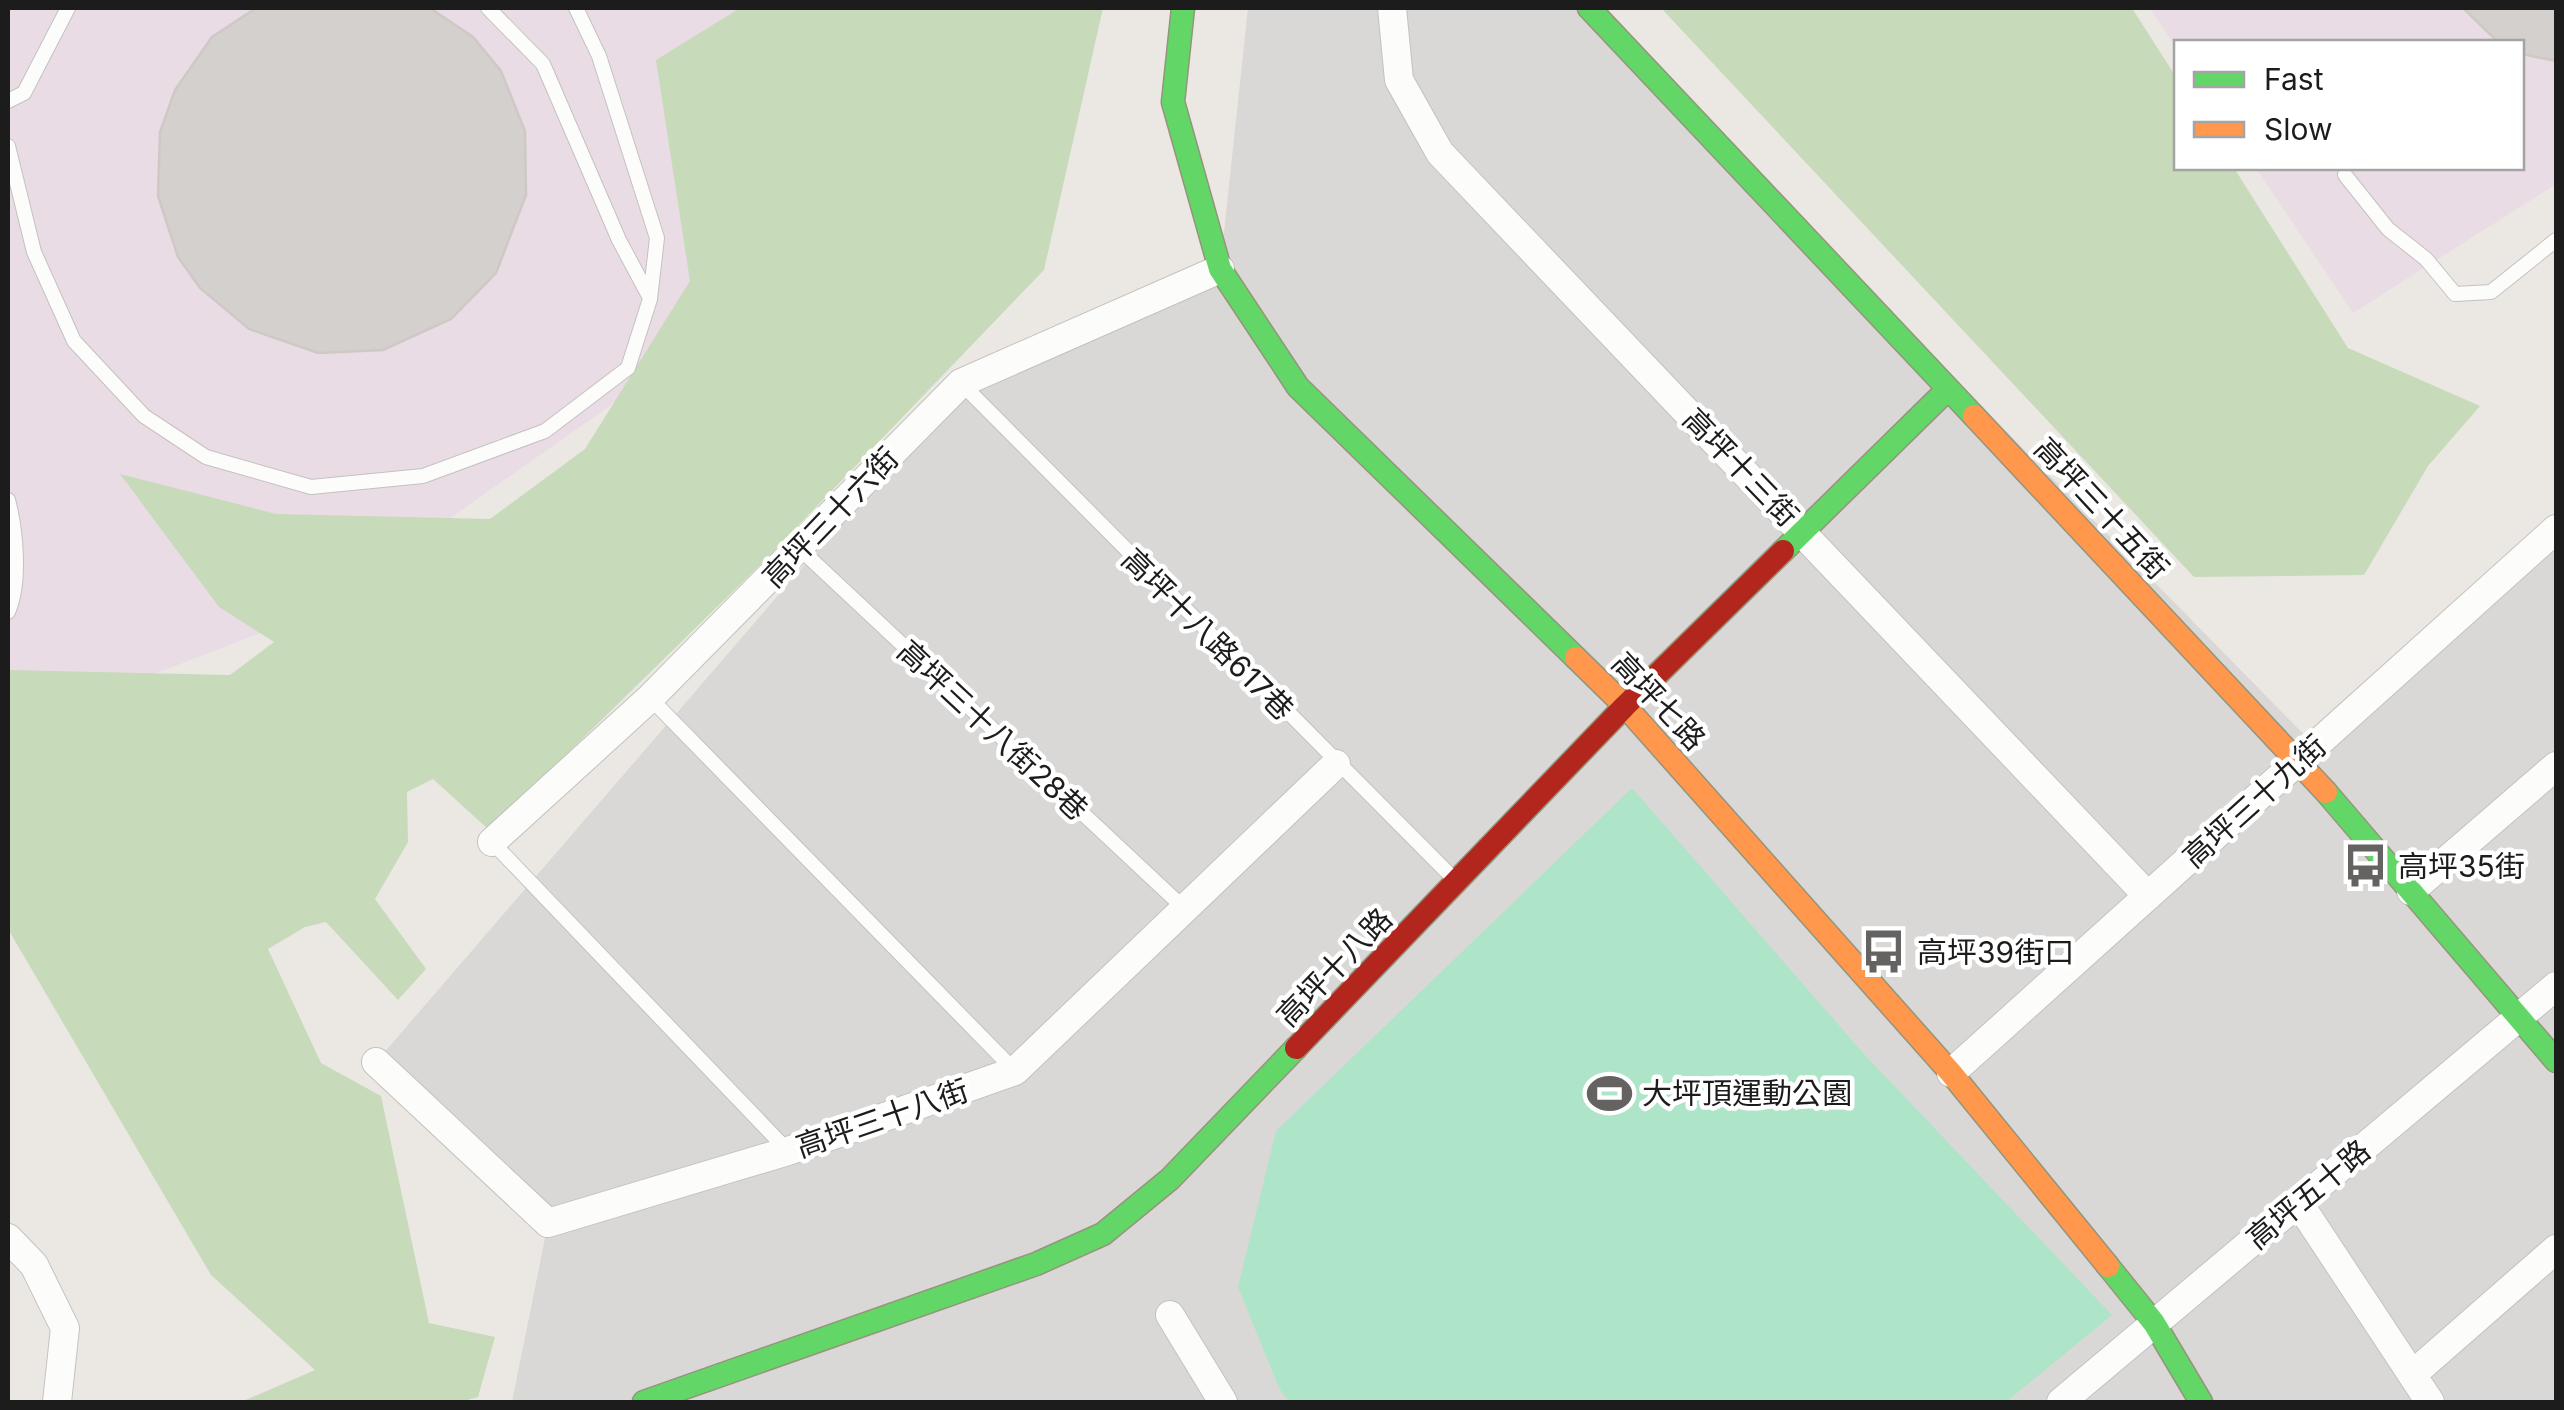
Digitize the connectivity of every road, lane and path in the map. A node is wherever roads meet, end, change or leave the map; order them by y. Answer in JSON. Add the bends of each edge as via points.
{"nodes":[{"id":1,"x":68,"y":8,"type":"edge"},
{"id":2,"x":488,"y":8,"type":"edge"},
{"id":3,"x":576,"y":8,"type":"edge"},
{"id":4,"x":1183,"y":8,"type":"edge"},
{"id":5,"x":1392,"y":8,"type":"edge"},
{"id":6,"x":1589,"y":8,"type":"edge"},
{"id":7,"x":8,"y":102,"type":"edge"},
{"id":8,"x":8,"y":146,"type":"edge"},
{"id":9,"x":2345,"y":176,"type":"dead end"},
{"id":10,"x":2556,"y":240,"type":"edge"},
{"id":11,"x":1220,"y":269,"type":"junction"},
{"id":12,"x":650,"y":298,"type":"junction"},
{"id":13,"x":961,"y":383,"type":"junction"},
{"id":14,"x":1948,"y":389,"type":"junction"},
{"id":15,"x":8,"y":500,"type":"edge"},
{"id":16,"x":2556,"y":529,"type":"edge"},
{"id":17,"x":1804,"y":532,"type":"junction"},
{"id":18,"x":800,"y":549,"type":"junction"},
{"id":19,"x":8,"y":612,"type":"edge"},
{"id":20,"x":650,"y":698,"type":"junction"},
{"id":21,"x":1626,"y":706,"type":"junction"},
{"id":22,"x":2298,"y":760,"type":"junction"},
{"id":23,"x":1336,"y":764,"type":"junction"},
{"id":24,"x":2556,"y":766,"type":"edge"},
{"id":25,"x":492,"y":842,"type":"joint"},
{"id":26,"x":1458,"y":883,"type":"junction"},
{"id":27,"x":2411,"y":890,"type":"junction"},
{"id":28,"x":2148,"y":896,"type":"junction"},
{"id":29,"x":1186,"y":911,"type":"junction"},
{"id":30,"x":2556,"y":986,"type":"edge"},
{"id":31,"x":2519,"y":1017,"type":"junction"},
{"id":32,"x":376,"y":1062,"type":"dead end"},
{"id":33,"x":2556,"y":1062,"type":"edge"},
{"id":34,"x":1015,"y":1071,"type":"junction"},
{"id":35,"x":1951,"y":1073,"type":"junction"},
{"id":36,"x":788,"y":1151,"type":"junction"},
{"id":37,"x":2298,"y":1202,"type":"junction"},
{"id":38,"x":8,"y":1238,"type":"edge"},
{"id":39,"x":2556,"y":1249,"type":"edge"},
{"id":40,"x":1170,"y":1315,"type":"dead end"},
{"id":41,"x":2154,"y":1323,"type":"junction"},
{"id":42,"x":2413,"y":1374,"type":"junction"},
{"id":43,"x":57,"y":1402,"type":"edge"},
{"id":44,"x":644,"y":1402,"type":"edge"},
{"id":45,"x":1224,"y":1402,"type":"edge"},
{"id":46,"x":2061,"y":1402,"type":"edge"},
{"id":47,"x":2201,"y":1402,"type":"edge"},
{"id":48,"x":2430,"y":1402,"type":"edge"}],
"edges":[{"from":1,"to":7,"type":"lane","via":[[24,93]]},
{"from":2,"to":12,"type":"lane","via":[[543,64]]},
{"from":3,"to":12,"type":"lane","via":[[599,56],[657,238]]},
{"from":4,"to":11,"type":"street","name":"高坪七路","via":[[1173,102]]},
{"from":5,"to":17,"type":"street","name":"高坪十三街","via":[[1399,80],[1440,153]]},
{"from":6,"to":14,"type":"street","name":"高坪三十五街"},
{"from":8,"to":12,"type":"lane","via":[[34,252],[74,342],[144,416],[206,457],[311,487],[423,476],[546,431],[628,368]]},
{"from":9,"to":10,"type":"lane","via":[[2454,294],[2491,292]]},
{"from":11,"to":13,"type":"street","name":"高坪三十六街"},
{"from":11,"to":21,"type":"street","name":"高坪七路","via":[[1298,387]]},
{"from":13,"to":18,"type":"street","name":"高坪三十六街"},
{"from":13,"to":23,"type":"lane","name":"高坪十八路617巷"},
{"from":14,"to":17,"type":"street","name":"高坪十八路"},
{"from":14,"to":22,"type":"street","name":"高坪三十五街"},
{"from":15,"to":19,"type":"lane"},
{"from":16,"to":22,"type":"street","name":"高坪三十九街"},
{"from":17,"to":21,"type":"street","name":"高坪十八路"},
{"from":17,"to":28,"type":"street","name":"高坪十三街"},
{"from":18,"to":20,"type":"street","name":"高坪三十六街"},
{"from":18,"to":29,"type":"lane","name":"高坪三十八街28巷"},
{"from":20,"to":25,"type":"street","name":"高坪三十六街"},
{"from":20,"to":34,"type":"lane"},
{"from":21,"to":26,"type":"street","name":"高坪十八路"},
{"from":21,"to":35,"type":"street","name":"高坪七路"},
{"from":22,"to":27,"type":"street","name":"高坪三十五街"},
{"from":22,"to":28,"type":"street","name":"高坪三十九街"},
{"from":23,"to":26,"type":"lane","name":"高坪十八路617巷"},
{"from":23,"to":29,"type":"street","name":"高坪三十八街"},
{"from":24,"to":27,"type":"street"},
{"from":25,"to":36,"type":"lane"},
{"from":26,"to":44,"type":"street","name":"高坪十八路","via":[[1170,1179],[1103,1234],[1036,1264]]},
{"from":27,"to":31,"type":"street","name":"高坪三十五街"},
{"from":28,"to":35,"type":"street","name":"高坪三十九街"},
{"from":29,"to":34,"type":"street","name":"高坪三十八街"},
{"from":30,"to":31,"type":"street","name":"高坪五十路"},
{"from":31,"to":33,"type":"street","name":"高坪三十五街"},
{"from":31,"to":37,"type":"street","name":"高坪五十路"},
{"from":32,"to":36,"type":"street","name":"高坪三十八街","via":[[548,1223]]},
{"from":34,"to":36,"type":"street","name":"高坪三十八街"},
{"from":35,"to":41,"type":"street","name":"高坪七路"},
{"from":37,"to":41,"type":"street","name":"高坪五十路"},
{"from":37,"to":42,"type":"street"},
{"from":38,"to":43,"type":"street","via":[[34,1265],[65,1328]]},
{"from":39,"to":42,"type":"street"},
{"from":40,"to":45,"type":"street"},
{"from":41,"to":46,"type":"street","name":"高坪五十路"},
{"from":41,"to":47,"type":"street","name":"高坪七路"},
{"from":42,"to":48,"type":"street"}]}
